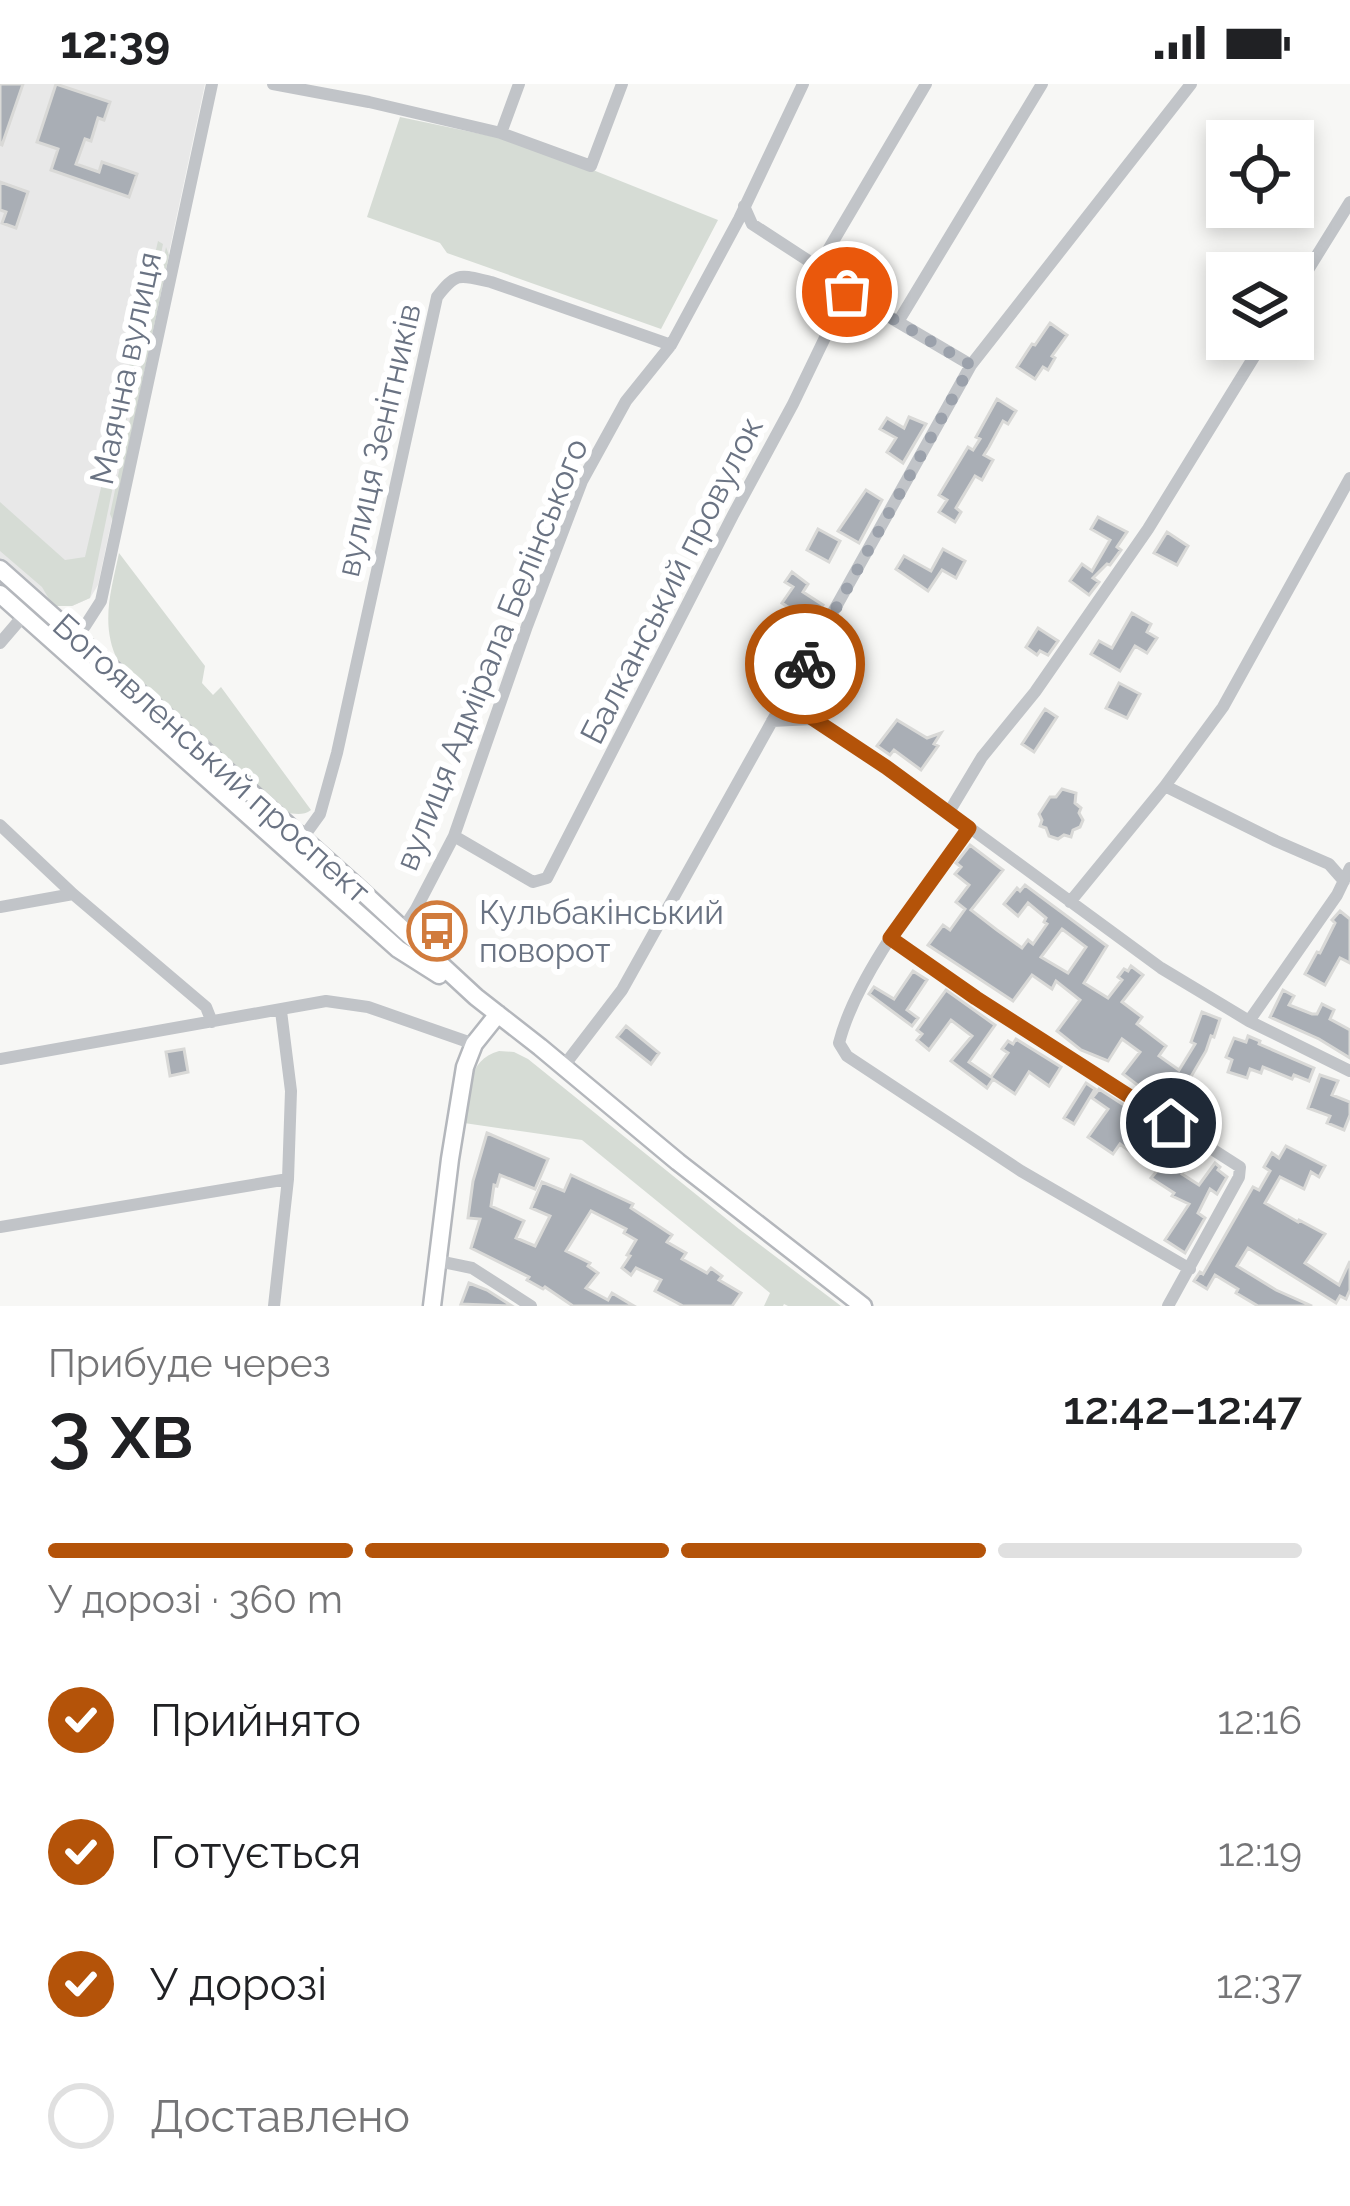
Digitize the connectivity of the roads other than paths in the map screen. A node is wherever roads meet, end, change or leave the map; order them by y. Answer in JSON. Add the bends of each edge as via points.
{"nodes":[{"id":1,"x":212,"y":84,"type":"edge"},
{"id":2,"x":273,"y":84,"type":"edge"},
{"id":3,"x":519,"y":84,"type":"edge"},
{"id":4,"x":622,"y":84,"type":"edge"},
{"id":5,"x":803,"y":84,"type":"edge"},
{"id":6,"x":926,"y":84,"type":"edge"},
{"id":7,"x":1042,"y":84,"type":"edge"},
{"id":8,"x":1191,"y":84,"type":"edge"},
{"id":9,"x":501,"y":133,"type":"junction"},
{"id":10,"x":1350,"y":202,"type":"edge"},
{"id":11,"x":744,"y":205,"type":"junction"},
{"id":12,"x":1314,"y":260,"type":"edge"},
{"id":13,"x":818,"y":267,"type":"junction"},
{"id":14,"x":847,"y":292,"type":"junction"},
{"id":15,"x":898,"y":322,"type":"junction"},
{"id":16,"x":671,"y":344,"type":"junction"},
{"id":17,"x":1252,"y":360,"type":"edge"},
{"id":18,"x":971,"y":365,"type":"junction"},
{"id":19,"x":1350,"y":478,"type":"edge"},
{"id":20,"x":0,"y":569,"type":"edge"},
{"id":21,"x":0,"y":594,"type":"edge"},
{"id":22,"x":24,"y":616,"type":"junction"},
{"id":23,"x":0,"y":643,"type":"edge"},
{"id":24,"x":70,"y":644,"type":"junction"},
{"id":25,"x":793,"y":686,"type":"junction"},
{"id":26,"x":812,"y":718,"type":"junction"},
{"id":27,"x":772,"y":721,"type":"junction"},
{"id":28,"x":1165,"y":786,"type":"junction"},
{"id":29,"x":949,"y":812,"type":"junction"},
{"id":30,"x":0,"y":825,"type":"edge"},
{"id":31,"x":969,"y":828,"type":"junction"},
{"id":32,"x":454,"y":836,"type":"junction"},
{"id":33,"x":302,"y":838,"type":"junction"},
{"id":34,"x":1347,"y":875,"type":"edge"},
{"id":35,"x":73,"y":894,"type":"junction"},
{"id":36,"x":1070,"y":902,"type":"junction"},
{"id":37,"x":0,"y":907,"type":"edge"},
{"id":38,"x":403,"y":929,"type":"junction"},
{"id":39,"x":890,"y":938,"type":"junction"},
{"id":40,"x":476,"y":997,"type":"junction"},
{"id":41,"x":281,"y":1011,"type":"junction"},
{"id":42,"x":498,"y":1014,"type":"junction"},
{"id":43,"x":1249,"y":1021,"type":"junction"},
{"id":44,"x":212,"y":1022,"type":"junction"},
{"id":45,"x":474,"y":1044,"type":"junction"},
{"id":46,"x":0,"y":1059,"type":"edge"},
{"id":47,"x":563,"y":1067,"type":"junction"},
{"id":48,"x":1350,"y":1071,"type":"edge"},
{"id":49,"x":288,"y":1179,"type":"junction"},
{"id":50,"x":0,"y":1227,"type":"edge"},
{"id":51,"x":438,"y":1261,"type":"junction"},
{"id":52,"x":1190,"y":1269,"type":"junction"},
{"id":53,"x":274,"y":1306,"type":"edge"},
{"id":54,"x":432,"y":1306,"type":"edge"},
{"id":55,"x":531,"y":1306,"type":"edge"},
{"id":56,"x":863,"y":1306,"type":"edge"},
{"id":57,"x":1168,"y":1306,"type":"edge"}],
"edges":[{"from":1,"to":24,"type":"street","name":"Маячна вулиця","via":[[100,601]]},
{"from":2,"to":9,"type":"street"},
{"from":3,"to":9,"type":"street"},
{"from":4,"to":9,"type":"street","via":[[591,166]]},
{"from":5,"to":11,"type":"street","name":"вулиця Адмірала Белінського"},
{"from":6,"to":13,"type":"street"},
{"from":7,"to":15,"type":"street"},
{"from":8,"to":18,"type":"street"},
{"from":10,"to":12,"type":"street"},
{"from":11,"to":13,"type":"street","via":[[752,224]]},
{"from":11,"to":16,"type":"street","name":"вулиця Адмірала Белінського"},
{"from":13,"to":14,"type":"street"},
{"from":14,"to":15,"type":"street"},
{"from":14,"to":32,"type":"street","name":"Балканський провулок","via":[[547,878],[533,882]]},
{"from":15,"to":18,"type":"street"},
{"from":16,"to":32,"type":"street","name":"вулиця Адмірала Белінського","via":[[626,401],[583,481]]},
{"from":16,"to":33,"type":"street","name":"вулиця Зенітників","via":[[460,274],[436,297],[338,753],[320,814]]},
{"from":17,"to":29,"type":"street","via":[[1148,529]]},
{"from":18,"to":25,"type":"street"},
{"from":19,"to":28,"type":"street","via":[[1234,688]]},
{"from":20,"to":24,"type":"main road","name":"Богоявленський проспект"},
{"from":21,"to":22,"type":"main road","name":"Богоявленський проспект"},
{"from":22,"to":23,"type":"street"},
{"from":22,"to":24,"type":"main road","name":"Богоявленський проспект"},
{"from":24,"to":33,"type":"main road","name":"Богоявленський проспект"},
{"from":24,"to":40,"type":"main road","name":"Богоявленський проспект","via":[[398,949]]},
{"from":25,"to":26,"type":"street"},
{"from":25,"to":27,"type":"street"},
{"from":26,"to":27,"type":"street"},
{"from":26,"to":29,"type":"street"},
{"from":27,"to":47,"type":"street","via":[[622,990]]},
{"from":28,"to":34,"type":"street"},
{"from":28,"to":36,"type":"street"},
{"from":29,"to":31,"type":"street"},
{"from":30,"to":35,"type":"street"},
{"from":31,"to":36,"type":"street"},
{"from":31,"to":39,"type":"street"},
{"from":32,"to":38,"type":"street","name":"вулиця Адмірала Белінського"},
{"from":33,"to":38,"type":"main road","name":"Богоявленський проспект"},
{"from":34,"to":43,"type":"street"},
{"from":35,"to":37,"type":"street"},
{"from":35,"to":44,"type":"street","via":[[206,1007]]},
{"from":36,"to":43,"type":"street"},
{"from":38,"to":40,"type":"main road","name":"Богоявленський проспект"},
{"from":39,"to":52,"type":"street","via":[[1240,1167]]},
{"from":39,"to":52,"type":"street","via":[[843,1024],[838,1043],[847,1056]]},
{"from":40,"to":42,"type":"main road","name":"Богоявленський проспект"},
{"from":41,"to":44,"type":"street"},
{"from":41,"to":45,"type":"street","via":[[326,1001],[368,1007]]},
{"from":41,"to":49,"type":"street","via":[[291,1091]]},
{"from":42,"to":45,"type":"main road"},
{"from":42,"to":47,"type":"main road","name":"Богоявленський проспект"},
{"from":43,"to":48,"type":"street"},
{"from":44,"to":46,"type":"street"},
{"from":45,"to":51,"type":"main road"},
{"from":47,"to":56,"type":"main road","name":"Богоявленський проспект"},
{"from":49,"to":50,"type":"street"},
{"from":49,"to":53,"type":"street"},
{"from":51,"to":54,"type":"main road"},
{"from":51,"to":55,"type":"street","via":[[472,1268]]},
{"from":52,"to":57,"type":"street"}]}
